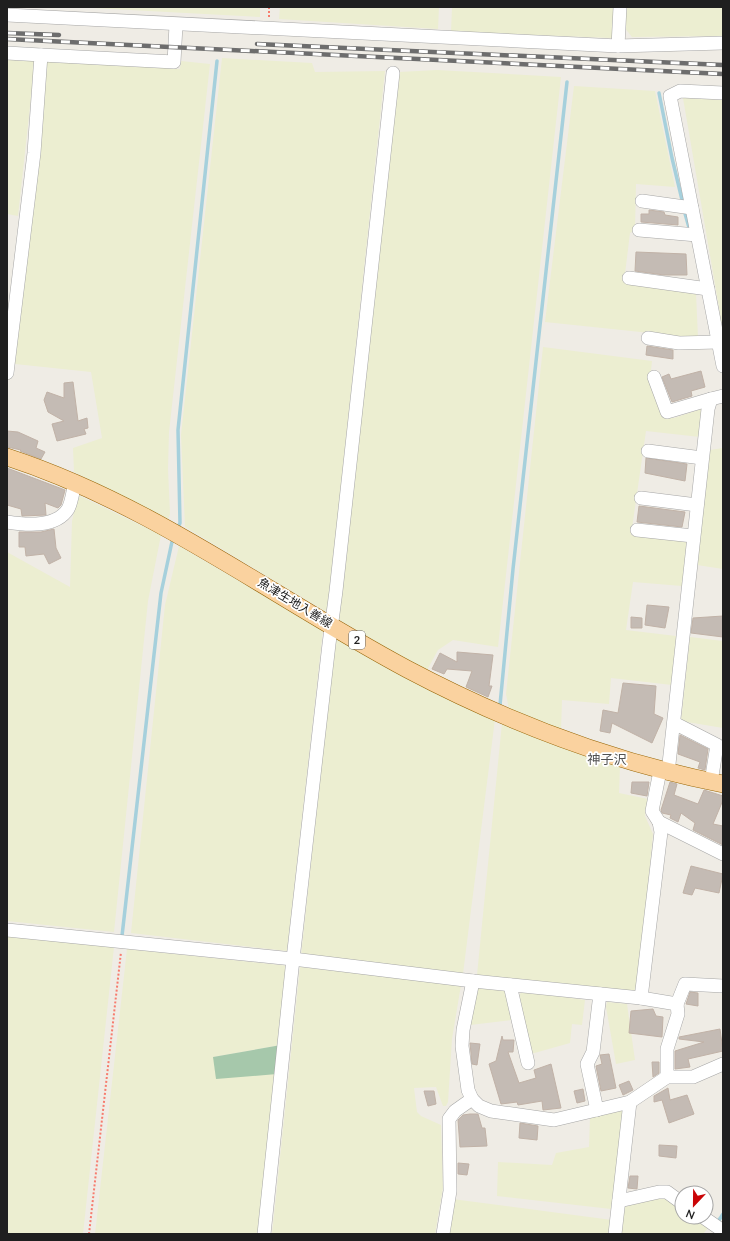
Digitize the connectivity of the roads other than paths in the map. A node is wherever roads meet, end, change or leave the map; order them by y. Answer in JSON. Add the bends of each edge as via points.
{"nodes":[{"id":1,"x":620,"y":7,"type":"edge"},
{"id":2,"x":7,"y":15,"type":"edge"},
{"id":3,"x":176,"y":25,"type":"junction"},
{"id":4,"x":723,"y":43,"type":"edge"},
{"id":5,"x":618,"y":46,"type":"junction"},
{"id":6,"x":7,"y":53,"type":"edge"},
{"id":7,"x":41,"y":55,"type":"junction"},
{"id":8,"x":393,"y":73,"type":"dead end"},
{"id":9,"x":723,"y":93,"type":"edge"},
{"id":10,"x":642,"y":201,"type":"dead end"},
{"id":11,"x":692,"y":208,"type":"junction"},
{"id":12,"x":639,"y":230,"type":"dead end"},
{"id":13,"x":697,"y":235,"type":"junction"},
{"id":14,"x":628,"y":278,"type":"dead end"},
{"id":15,"x":708,"y":290,"type":"junction"},
{"id":16,"x":648,"y":338,"type":"dead end"},
{"id":17,"x":718,"y":342,"type":"junction"},
{"id":18,"x":723,"y":366,"type":"edge"},
{"id":19,"x":7,"y":373,"type":"edge"},
{"id":20,"x":654,"y":377,"type":"dead end"},
{"id":21,"x":717,"y":397,"type":"edge"},
{"id":22,"x":648,"y":451,"type":"dead end"},
{"id":23,"x":7,"y":457,"type":"edge"},
{"id":24,"x":702,"y":458,"type":"junction"},
{"id":25,"x":74,"y":482,"type":"junction"},
{"id":26,"x":641,"y":498,"type":"dead end"},
{"id":27,"x":696,"y":505,"type":"junction"},
{"id":28,"x":7,"y":522,"type":"edge"},
{"id":29,"x":637,"y":530,"type":"dead end"},
{"id":30,"x":693,"y":536,"type":"junction"},
{"id":31,"x":332,"y":625,"type":"junction"},
{"id":32,"x":674,"y":723,"type":"junction"},
{"id":33,"x":664,"y":772,"type":"junction"},
{"id":34,"x":717,"y":783,"type":"edge"},
{"id":35,"x":659,"y":822,"type":"junction"},
{"id":36,"x":723,"y":854,"type":"edge"},
{"id":37,"x":7,"y":930,"type":"edge"},
{"id":38,"x":293,"y":959,"type":"junction"},
{"id":39,"x":473,"y":981,"type":"junction"},
{"id":40,"x":510,"y":985,"type":"junction"},
{"id":41,"x":723,"y":986,"type":"edge"},
{"id":42,"x":600,"y":994,"type":"junction"},
{"id":43,"x":641,"y":998,"type":"junction"},
{"id":44,"x":677,"y":1004,"type":"junction"},
{"id":45,"x":528,"y":1063,"type":"dead end"},
{"id":46,"x":723,"y":1064,"type":"edge"},
{"id":47,"x":667,"y":1077,"type":"junction"},
{"id":48,"x":472,"y":1099,"type":"junction"},
{"id":49,"x":630,"y":1102,"type":"junction"},
{"id":50,"x":597,"y":1110,"type":"junction"},
{"id":51,"x":674,"y":1197,"type":"edge"},
{"id":52,"x":619,"y":1200,"type":"junction"},
{"id":53,"x":714,"y":1225,"type":"edge"},
{"id":54,"x":723,"y":1231,"type":"edge"},
{"id":55,"x":264,"y":1234,"type":"edge"},
{"id":56,"x":443,"y":1234,"type":"edge"},
{"id":57,"x":615,"y":1234,"type":"edge"}],
"edges":[{"from":1,"to":5,"type":"street"},
{"from":2,"to":3,"type":"street"},
{"from":3,"to":5,"type":"street"},
{"from":3,"to":7,"type":"street","via":[[174,62]]},
{"from":4,"to":5,"type":"street"},
{"from":6,"to":7,"type":"street"},
{"from":7,"to":19,"type":"street","via":[[34,153]]},
{"from":8,"to":31,"type":"street"},
{"from":9,"to":11,"type":"street","via":[[680,91],[670,96]]},
{"from":10,"to":11,"type":"street"},
{"from":11,"to":13,"type":"street"},
{"from":12,"to":13,"type":"street"},
{"from":13,"to":15,"type":"street"},
{"from":14,"to":15,"type":"street"},
{"from":15,"to":17,"type":"street"},
{"from":16,"to":17,"type":"street","via":[[679,343]]},
{"from":17,"to":18,"type":"street"},
{"from":20,"to":21,"type":"street","via":[[667,412]]},
{"from":21,"to":24,"type":"street","via":[[708,409]]},
{"from":22,"to":24,"type":"street"},
{"from":23,"to":25,"type":"main road","name":"魚津生地入善線","number":"2"},
{"from":24,"to":27,"type":"street"},
{"from":25,"to":28,"type":"street","via":[[69,508],[59,519],[46,523]]},
{"from":25,"to":31,"type":"main road","name":"魚津生地入善線","number":"2","via":[[176,532]]},
{"from":26,"to":27,"type":"street"},
{"from":27,"to":30,"type":"street"},
{"from":29,"to":30,"type":"street"},
{"from":30,"to":32,"type":"street"},
{"from":31,"to":33,"type":"main road","name":"魚津生地入善線","number":"2","via":[[405,668],[499,714],[590,749]]},
{"from":31,"to":38,"type":"street"},
{"from":32,"to":33,"type":"street"},
{"from":32,"to":34,"type":"street","via":[[717,745]]},
{"from":33,"to":34,"type":"main road","name":"魚津生地入善線","number":"2"},
{"from":33,"to":35,"type":"street","via":[[652,811]]},
{"from":35,"to":36,"type":"street"},
{"from":35,"to":43,"type":"street","via":[[661,832]]},
{"from":37,"to":38,"type":"street"},
{"from":38,"to":39,"type":"street"},
{"from":38,"to":55,"type":"street"},
{"from":39,"to":40,"type":"street"},
{"from":39,"to":48,"type":"street","via":[[462,1046],[468,1090]]},
{"from":40,"to":42,"type":"street"},
{"from":40,"to":45,"type":"street"},
{"from":41,"to":44,"type":"street","via":[[685,984]]},
{"from":42,"to":43,"type":"street"},
{"from":42,"to":50,"type":"street","via":[[593,1052],[587,1064]]},
{"from":43,"to":44,"type":"street"},
{"from":44,"to":47,"type":"street","via":[[678,1014],[667,1049]]},
{"from":46,"to":47,"type":"street","via":[[693,1077]]},
{"from":47,"to":49,"type":"street"},
{"from":48,"to":50,"type":"street","via":[[491,1112],[554,1120]]},
{"from":48,"to":56,"type":"street","via":[[455,1111],[449,1119],[450,1190]]},
{"from":49,"to":50,"type":"street"},
{"from":49,"to":52,"type":"street"},
{"from":51,"to":52,"type":"street","via":[[667,1192],[659,1192]]},
{"from":52,"to":57,"type":"street"},
{"from":53,"to":54,"type":"street"}]}
